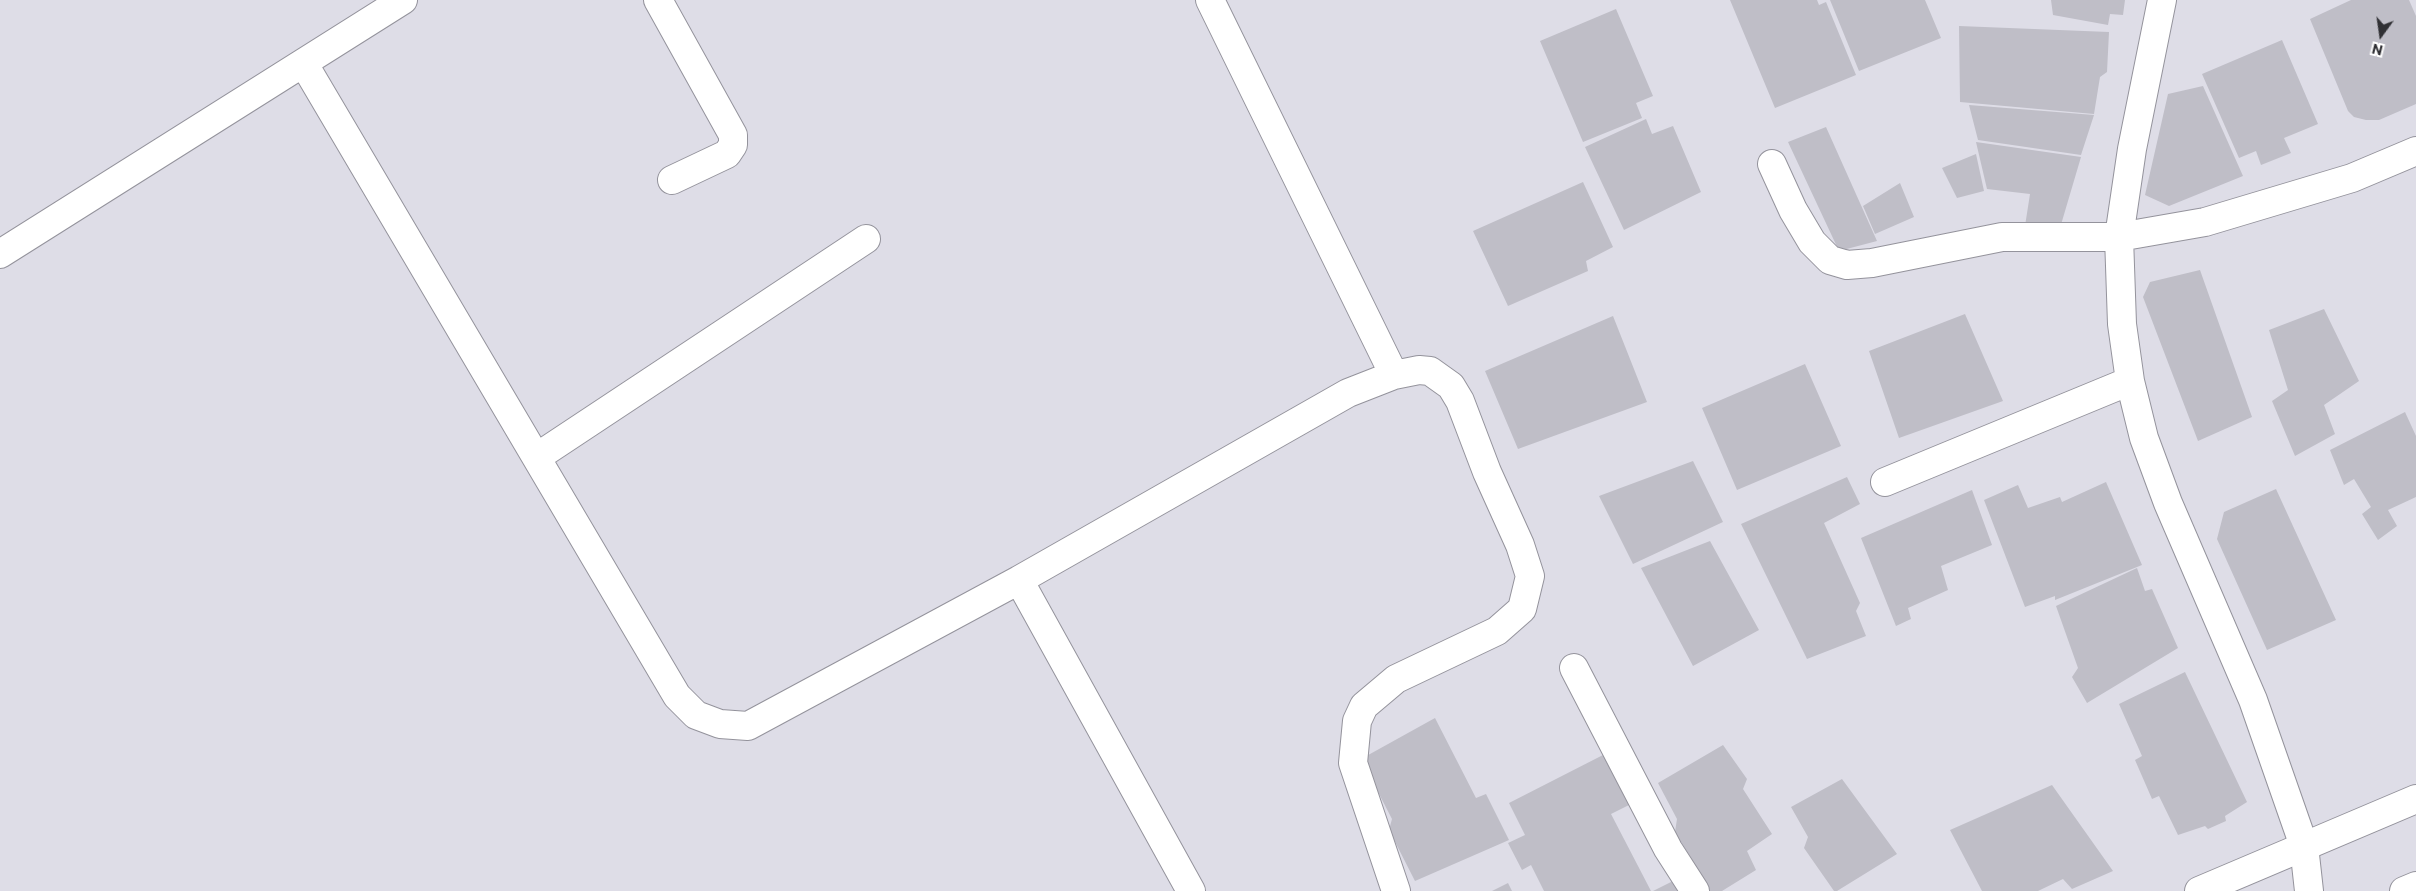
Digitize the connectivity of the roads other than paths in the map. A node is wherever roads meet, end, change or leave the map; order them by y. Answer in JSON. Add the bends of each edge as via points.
{"nodes":[{"id":1,"x":403,"y":0,"type":"edge"},
{"id":2,"x":658,"y":0,"type":"edge"},
{"id":3,"x":1210,"y":0,"type":"edge"},
{"id":4,"x":2162,"y":0,"type":"edge"},
{"id":5,"x":304,"y":64,"type":"junction"},
{"id":6,"x":2416,"y":151,"type":"edge"},
{"id":7,"x":1772,"y":164,"type":"dead end"},
{"id":8,"x":672,"y":180,"type":"dead end"},
{"id":9,"x":2119,"y":238,"type":"junction"},
{"id":10,"x":866,"y":239,"type":"dead end"},
{"id":11,"x":2,"y":248,"type":"edge"},
{"id":12,"x":1394,"y":374,"type":"junction"},
{"id":13,"x":2130,"y":381,"type":"junction"},
{"id":14,"x":536,"y":457,"type":"junction"},
{"id":15,"x":1885,"y":482,"type":"dead end"},
{"id":16,"x":1019,"y":580,"type":"junction"},
{"id":17,"x":1574,"y":668,"type":"dead end"},
{"id":18,"x":2416,"y":799,"type":"edge"},
{"id":19,"x":2304,"y":846,"type":"junction"},
{"id":20,"x":2416,"y":886,"type":"edge"},
{"id":21,"x":1191,"y":891,"type":"edge"},
{"id":22,"x":1396,"y":891,"type":"edge"},
{"id":23,"x":1695,"y":891,"type":"edge"},
{"id":24,"x":2199,"y":891,"type":"edge"},
{"id":25,"x":2309,"y":891,"type":"edge"},
{"id":26,"x":2404,"y":891,"type":"edge"}],
"edges":[{"from":1,"to":5,"type":"street"},
{"from":2,"to":8,"type":"street","via":[[733,135],[733,145],[727,154]]},
{"from":3,"to":12,"type":"street"},
{"from":4,"to":9,"type":"street","via":[[2132,149]]},
{"from":5,"to":11,"type":"street"},
{"from":5,"to":14,"type":"street"},
{"from":6,"to":9,"type":"street","via":[[2352,178],[2205,222]]},
{"from":7,"to":9,"type":"street","via":[[1812,242],[1830,260],[1847,265],[2002,237]]},
{"from":9,"to":13,"type":"street","via":[[2122,324]]},
{"from":10,"to":14,"type":"street"},
{"from":12,"to":16,"type":"street","via":[[1348,393]]},
{"from":12,"to":22,"type":"street","via":[[1419,370],[1430,372],[1451,386],[1520,545],[1530,576],[1522,609],[1497,631],[1396,680],[1364,706],[1357,721],[1353,763]]},
{"from":13,"to":15,"type":"street"},
{"from":13,"to":19,"type":"street","via":[[2144,438],[2168,503],[2253,700]]},
{"from":14,"to":16,"type":"street","via":[[677,696],[696,714],[720,724],[748,726]]},
{"from":16,"to":21,"type":"street"},
{"from":17,"to":23,"type":"street","via":[[1668,849]]},
{"from":18,"to":19,"type":"street"},
{"from":19,"to":24,"type":"street"},
{"from":19,"to":25,"type":"street"},
{"from":20,"to":26,"type":"street"}]}
